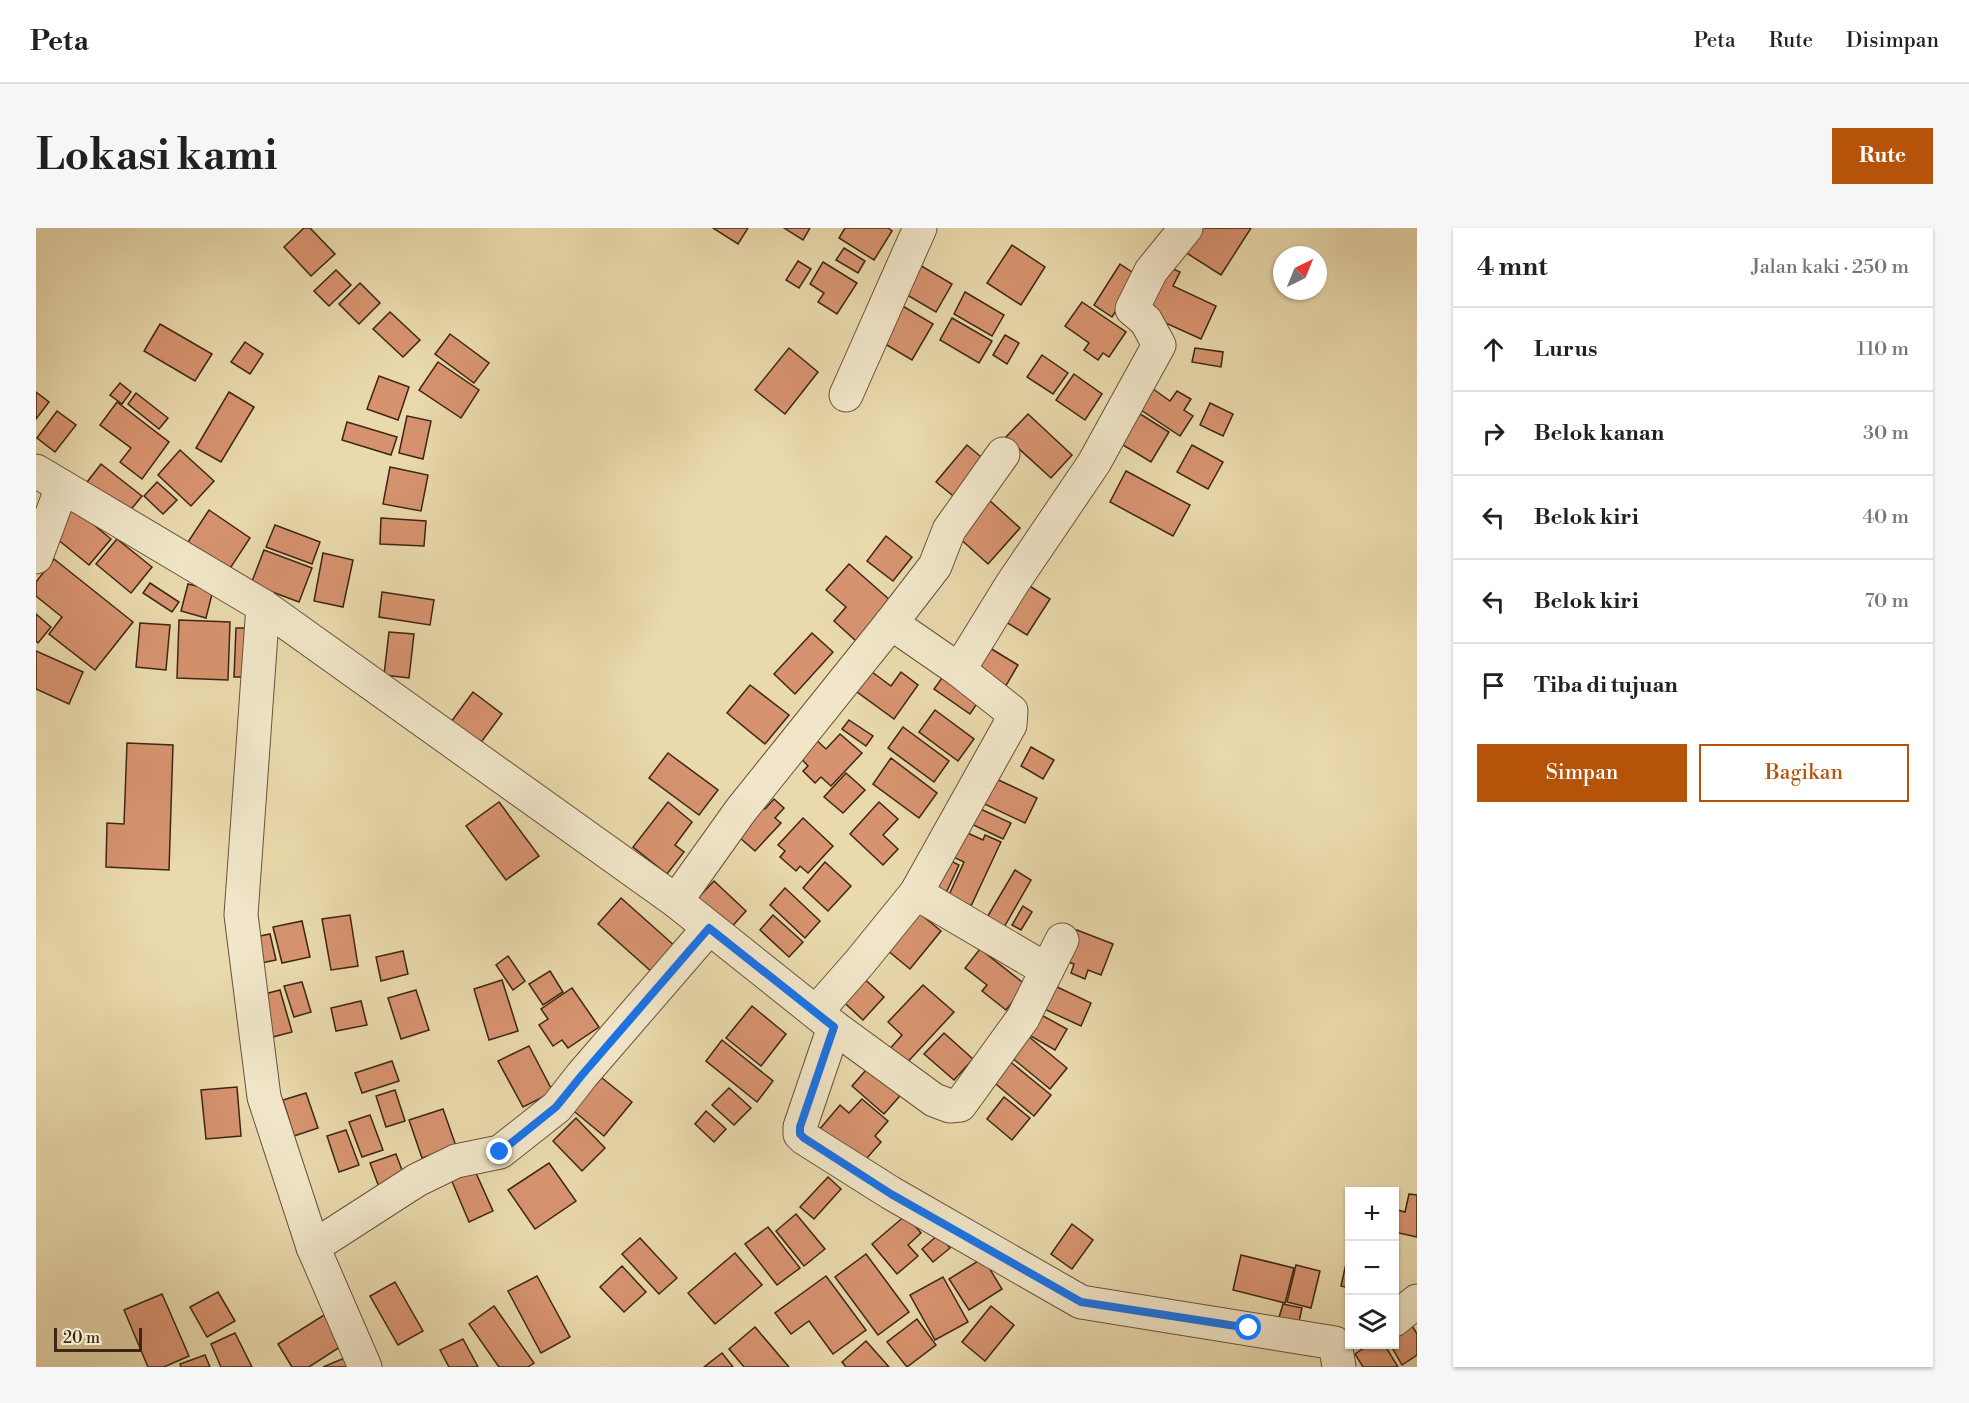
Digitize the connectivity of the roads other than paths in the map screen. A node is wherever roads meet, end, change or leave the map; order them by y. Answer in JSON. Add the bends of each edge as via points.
{"nodes":[{"id":1,"x":920,"y":228,"type":"edge"},
{"id":2,"x":1186,"y":228,"type":"edge"},
{"id":3,"x":846,"y":395,"type":"dead end"},
{"id":4,"x":1003,"y":454,"type":"dead end"},
{"id":5,"x":49,"y":479,"type":"edge"},
{"id":6,"x":36,"y":557,"type":"edge"},
{"id":7,"x":262,"y":606,"type":"junction"},
{"id":8,"x":891,"y":623,"type":"junction"},
{"id":9,"x":959,"y":670,"type":"junction"},
{"id":10,"x":916,"y":893,"type":"junction"},
{"id":11,"x":676,"y":901,"type":"junction"},
{"id":12,"x":709,"y":928,"type":"junction"},
{"id":13,"x":1062,"y":940,"type":"dead end"},
{"id":14,"x":1047,"y":970,"type":"junction"},
{"id":15,"x":825,"y":1019,"type":"junction"},
{"id":16,"x":313,"y":1247,"type":"junction"},
{"id":17,"x":1417,"y":1301,"type":"edge"},
{"id":18,"x":1399,"y":1317,"type":"edge"},
{"id":19,"x":1341,"y":1349,"type":"edge"},
{"id":20,"x":365,"y":1367,"type":"edge"}],
"edges":[{"from":1,"to":3,"type":"street"},
{"from":2,"to":9,"type":"street","via":[[1151,271],[1132,309],[1146,321],[1159,345],[1094,463]]},
{"from":4,"to":8,"type":"street","via":[[949,530],[935,566]]},
{"from":5,"to":6,"type":"street"},
{"from":5,"to":7,"type":"street"},
{"from":7,"to":11,"type":"street"},
{"from":7,"to":16,"type":"street","via":[[242,915],[264,1097]]},
{"from":8,"to":9,"type":"street"},
{"from":8,"to":11,"type":"street","via":[[741,810]]},
{"from":9,"to":10,"type":"street","via":[[1011,711],[1010,725]]},
{"from":10,"to":14,"type":"street"},
{"from":10,"to":15,"type":"street","via":[[860,962]]},
{"from":11,"to":12,"type":"street"},
{"from":12,"to":15,"type":"street"},
{"from":12,"to":16,"type":"street","via":[[556,1107],[500,1152],[456,1161],[417,1180]]},
{"from":13,"to":14,"type":"street"},
{"from":14,"to":15,"type":"street","via":[[1023,1018],[960,1105],[934,1100]]},
{"from":15,"to":19,"type":"street","via":[[800,1134],[891,1194],[1081,1302]]},
{"from":16,"to":20,"type":"street"},
{"from":17,"to":18,"type":"street"}]}
